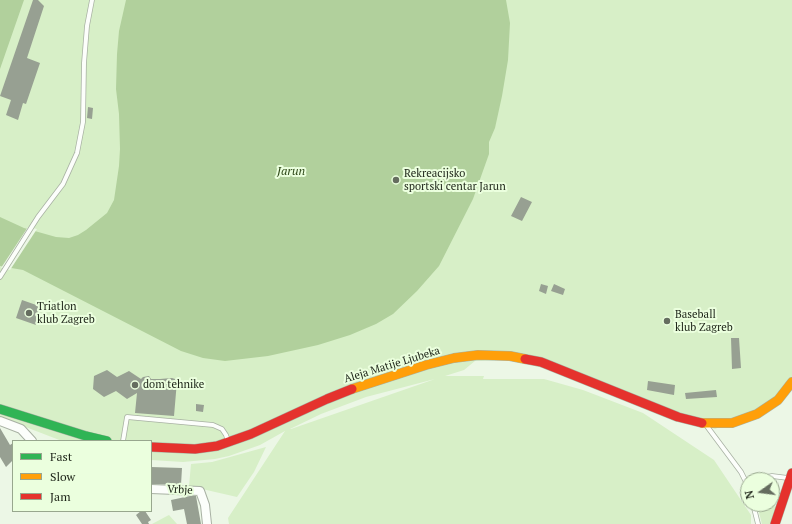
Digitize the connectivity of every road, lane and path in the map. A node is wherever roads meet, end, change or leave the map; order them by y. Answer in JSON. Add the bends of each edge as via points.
{"nodes":[{"id":1,"x":92,"y":0,"type":"edge"},
{"id":2,"x":0,"y":277,"type":"edge"},
{"id":3,"x":792,"y":382,"type":"edge"},
{"id":4,"x":0,"y":409,"type":"edge"},
{"id":5,"x":0,"y":421,"type":"edge"},
{"id":6,"x":705,"y":424,"type":"junction"},
{"id":7,"x":31,"y":440,"type":"edge"},
{"id":8,"x":103,"y":440,"type":"edge"},
{"id":9,"x":123,"y":440,"type":"edge"},
{"id":10,"x":228,"y":442,"type":"junction"},
{"id":11,"x":152,"y":447,"type":"edge"},
{"id":12,"x":741,"y":472,"type":"edge"},
{"id":13,"x":780,"y":476,"type":"edge"},
{"id":14,"x":791,"y":476,"type":"edge"},
{"id":15,"x":152,"y":489,"type":"edge"},
{"id":16,"x":755,"y":512,"type":"edge"},
{"id":17,"x":208,"y":524,"type":"edge"},
{"id":18,"x":758,"y":524,"type":"edge"},
{"id":19,"x":775,"y":524,"type":"edge"}],
"edges":[{"from":1,"to":2,"type":"lane","via":[[84,63],[83,122],[77,153],[63,184],[38,217]]},
{"from":3,"to":6,"type":"street","name":"Aleja Matije Ljubeka","via":[[778,400],[757,414],[732,423]]},
{"from":4,"to":8,"type":"street"},
{"from":5,"to":7,"type":"street","via":[[21,429]]},
{"from":6,"to":10,"type":"street","name":"Aleja Matije Ljubeka","via":[[678,417],[541,362],[510,356],[478,355],[426,365],[364,385]]},
{"from":6,"to":12,"type":"lane"},
{"from":9,"to":10,"type":"lane","via":[[127,417],[213,425],[222,429]]},
{"from":10,"to":11,"type":"street","name":"Aleja Matije Ljubeka","via":[[211,447]]},
{"from":13,"to":14,"type":"lane"},
{"from":14,"to":19,"type":"street"},
{"from":15,"to":17,"type":"street","name":"Vrbje","via":[[200,491]]},
{"from":16,"to":18,"type":"lane"}]}
